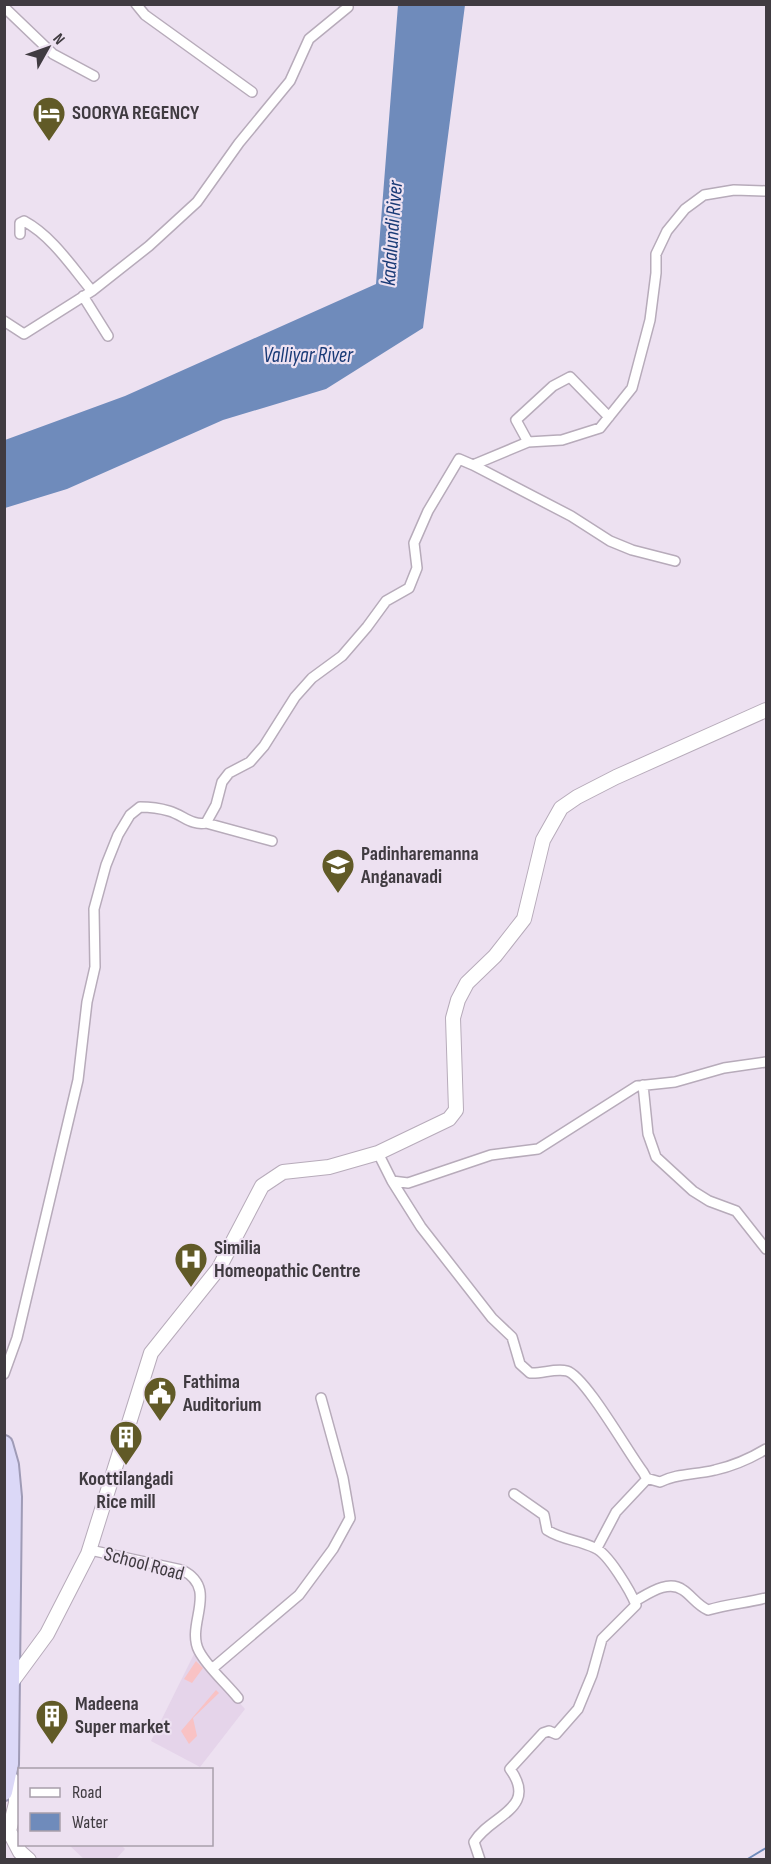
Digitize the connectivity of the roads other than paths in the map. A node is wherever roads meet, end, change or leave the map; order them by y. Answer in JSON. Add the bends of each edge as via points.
{"nodes":[{"id":1,"x":136,"y":4,"type":"edge"},
{"id":2,"x":346,"y":4,"type":"edge"},
{"id":3,"x":4,"y":7,"type":"edge"},
{"id":4,"x":94,"y":76,"type":"dead end"},
{"id":5,"x":252,"y":92,"type":"dead end"},
{"id":6,"x":766,"y":191,"type":"edge"},
{"id":7,"x":20,"y":234,"type":"dead end"},
{"id":8,"x":88,"y":293,"type":"junction"},
{"id":9,"x":4,"y":321,"type":"edge"},
{"id":10,"x":108,"y":336,"type":"dead end"},
{"id":11,"x":609,"y":417,"type":"junction"},
{"id":12,"x":528,"y":442,"type":"junction"},
{"id":13,"x":473,"y":465,"type":"junction"},
{"id":14,"x":675,"y":561,"type":"dead end"},
{"id":15,"x":766,"y":710,"type":"edge"},
{"id":16,"x":206,"y":823,"type":"junction"},
{"id":17,"x":272,"y":841,"type":"dead end"},
{"id":18,"x":766,"y":1062,"type":"edge"},
{"id":19,"x":643,"y":1085,"type":"junction"},
{"id":20,"x":378,"y":1153,"type":"junction"},
{"id":21,"x":392,"y":1181,"type":"junction"},
{"id":22,"x":766,"y":1249,"type":"edge"},
{"id":23,"x":4,"y":1374,"type":"edge"},
{"id":24,"x":321,"y":1398,"type":"dead end"},
{"id":25,"x":4,"y":1443,"type":"edge"},
{"id":26,"x":766,"y":1449,"type":"edge"},
{"id":27,"x":646,"y":1478,"type":"junction"},
{"id":28,"x":514,"y":1494,"type":"dead end"},
{"id":29,"x":597,"y":1548,"type":"junction"},
{"id":30,"x":90,"y":1550,"type":"junction"},
{"id":31,"x":766,"y":1598,"type":"edge"},
{"id":32,"x":635,"y":1601,"type":"junction"},
{"id":33,"x":213,"y":1668,"type":"junction"},
{"id":34,"x":13,"y":1680,"type":"junction"},
{"id":35,"x":238,"y":1698,"type":"dead end"},
{"id":36,"x":6,"y":1784,"type":"edge"},
{"id":37,"x":28,"y":1860,"type":"edge"},
{"id":38,"x":480,"y":1860,"type":"edge"}],
"edges":[{"from":1,"to":5,"type":"street","via":[[145,15]]},
{"from":2,"to":8,"type":"street","via":[[348,7],[309,39],[290,81],[197,202],[149,246]]},
{"from":3,"to":4,"type":"street","via":[[53,54]]},
{"from":6,"to":11,"type":"street","via":[[734,190],[704,195],[685,209],[667,231],[656,254],[650,320],[632,388]]},
{"from":7,"to":8,"type":"street","via":[[20,223],[24,221],[47,238]]},
{"from":8,"to":9,"type":"street","via":[[24,334]]},
{"from":8,"to":10,"type":"street"},
{"from":11,"to":12,"type":"street","via":[[600,428],[579,436]]},
{"from":11,"to":12,"type":"street","via":[[570,377],[553,386],[516,420]]},
{"from":12,"to":13,"type":"street"},
{"from":13,"to":14,"type":"street","via":[[610,541]]},
{"from":13,"to":16,"type":"street","via":[[459,459],[428,511],[414,543],[417,568],[408,588],[386,601],[342,656],[312,678],[250,762],[229,773]]},
{"from":15,"to":20,"type":"main road","via":[[616,777],[561,808],[543,840],[524,919],[495,956],[467,982],[458,1000],[453,1018],[456,1110],[442,1124]]},
{"from":16,"to":17,"type":"street"},
{"from":16,"to":23,"type":"street","via":[[140,807],[118,835],[106,865],[94,909],[95,967],[78,1080],[17,1338]]},
{"from":18,"to":19,"type":"street"},
{"from":19,"to":21,"type":"street","via":[[538,1149],[491,1155],[408,1183]]},
{"from":19,"to":22,"type":"street","via":[[648,1134],[656,1157],[693,1191],[736,1211]]},
{"from":20,"to":21,"type":"street"},
{"from":20,"to":30,"type":"main road","via":[[330,1167],[284,1172],[262,1186],[215,1274],[151,1353]]},
{"from":21,"to":27,"type":"street","via":[[421,1227],[492,1318],[512,1337],[520,1364],[530,1373],[570,1372],[594,1398]]},
{"from":24,"to":33,"type":"street","via":[[350,1518],[299,1595]]},
{"from":25,"to":34,"type":"highway","via":[[13,1497]]},
{"from":26,"to":27,"type":"street","via":[[713,1471],[674,1475],[660,1482]]},
{"from":27,"to":29,"type":"street","via":[[643,1486],[616,1512]]},
{"from":28,"to":29,"type":"street","via":[[544,1515],[547,1530]]},
{"from":29,"to":32,"type":"street"},
{"from":30,"to":33,"type":"street","name":"School Road","via":[[190,1574],[200,1597],[198,1650]]},
{"from":30,"to":34,"type":"main road","via":[[47,1634]]},
{"from":31,"to":32,"type":"street","via":[[730,1602],[708,1610],[682,1588],[664,1586]]},
{"from":32,"to":38,"type":"street","via":[[635,1609],[602,1639],[592,1675],[571,1720],[556,1734],[543,1733],[510,1769],[517,1780],[517,1801],[510,1812],[479,1834],[474,1842]]},
{"from":33,"to":35,"type":"street","name":"School Road"},
{"from":34,"to":36,"type":"highway"},
{"from":36,"to":37,"type":"main road","via":[[16,1784],[9,1831]]}]}
